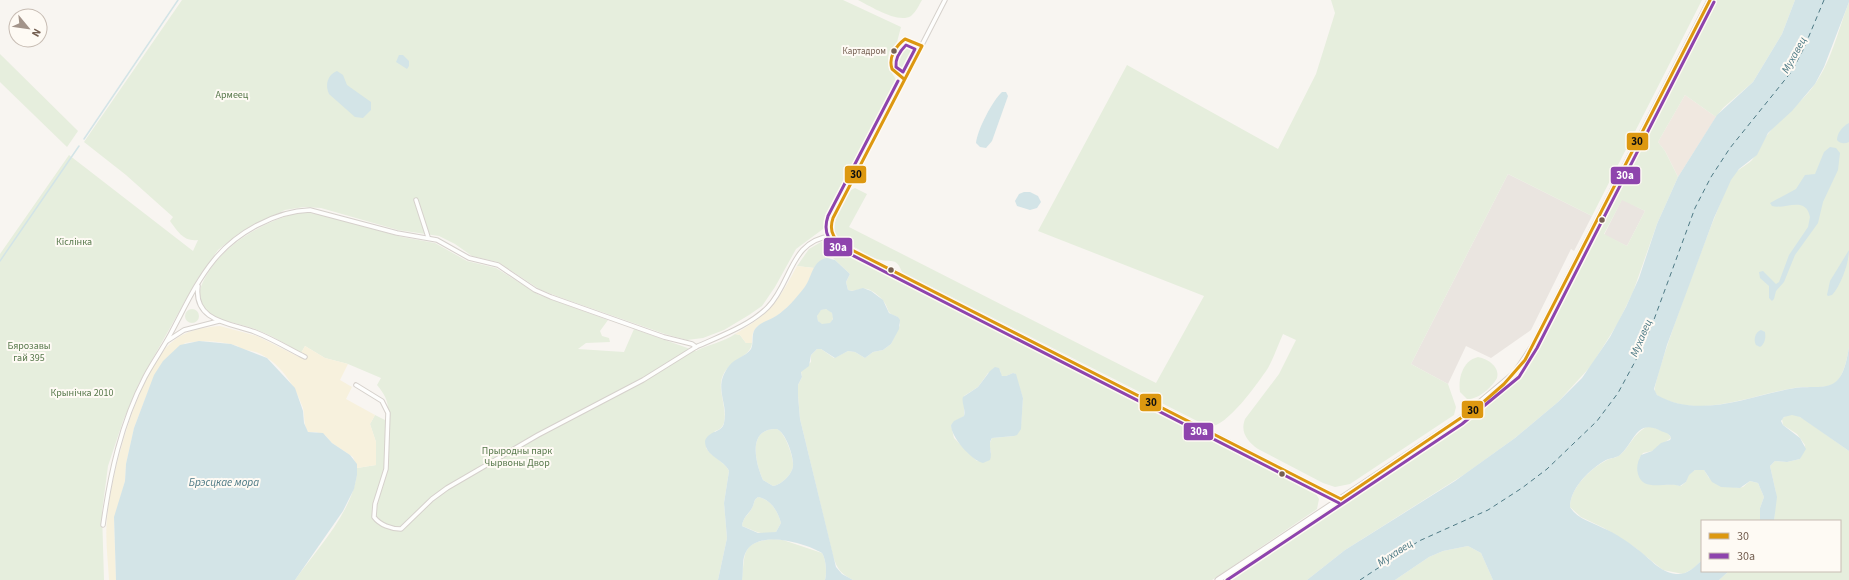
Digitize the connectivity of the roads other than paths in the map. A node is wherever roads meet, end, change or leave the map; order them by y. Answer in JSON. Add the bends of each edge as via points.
{"nodes":[{"id":1,"x":945,"y":0,"type":"edge"},
{"id":2,"x":1710,"y":0,"type":"edge"},
{"id":3,"x":416,"y":200,"type":"dead end"},
{"id":4,"x":832,"y":236,"type":"junction"},
{"id":5,"x":428,"y":237,"type":"junction"},
{"id":6,"x":199,"y":283,"type":"junction"},
{"id":7,"x":219,"y":321,"type":"junction"},
{"id":8,"x":165,"y":343,"type":"junction"},
{"id":9,"x":696,"y":347,"type":"junction"},
{"id":10,"x":305,"y":357,"type":"dead end"},
{"id":11,"x":356,"y":385,"type":"dead end"},
{"id":12,"x":1341,"y":499,"type":"junction"},
{"id":13,"x":103,"y":525,"type":"dead end"},
{"id":14,"x":1218,"y":580,"type":"edge"}],
"edges":[{"from":1,"to":4,"type":"street","via":[[833,218],[830,227]]},
{"from":2,"to":12,"type":"street","via":[[1525,360],[1515,373],[1472,410]]},
{"from":3,"to":5,"type":"street"},
{"from":4,"to":9,"type":"street","via":[[814,241],[799,253],[772,301],[761,312],[736,328]]},
{"from":4,"to":12,"type":"street","via":[[848,248]]},
{"from":5,"to":6,"type":"street","via":[[397,232],[321,211],[298,210],[262,223],[235,241],[213,261]]},
{"from":5,"to":9,"type":"street","via":[[442,241],[468,258],[498,265],[534,290],[551,297]]},
{"from":6,"to":7,"type":"street","via":[[197,295],[201,307]]},
{"from":6,"to":8,"type":"street"},
{"from":7,"to":8,"type":"street","via":[[184,330]]},
{"from":7,"to":10,"type":"street","via":[[255,332]]},
{"from":8,"to":13,"type":"street","via":[[144,378],[123,430],[112,471]]},
{"from":9,"to":11,"type":"street","via":[[643,380],[538,435],[447,488],[401,529],[391,528],[374,517],[375,504],[386,469],[388,413],[382,401]]},
{"from":12,"to":14,"type":"street"}]}
